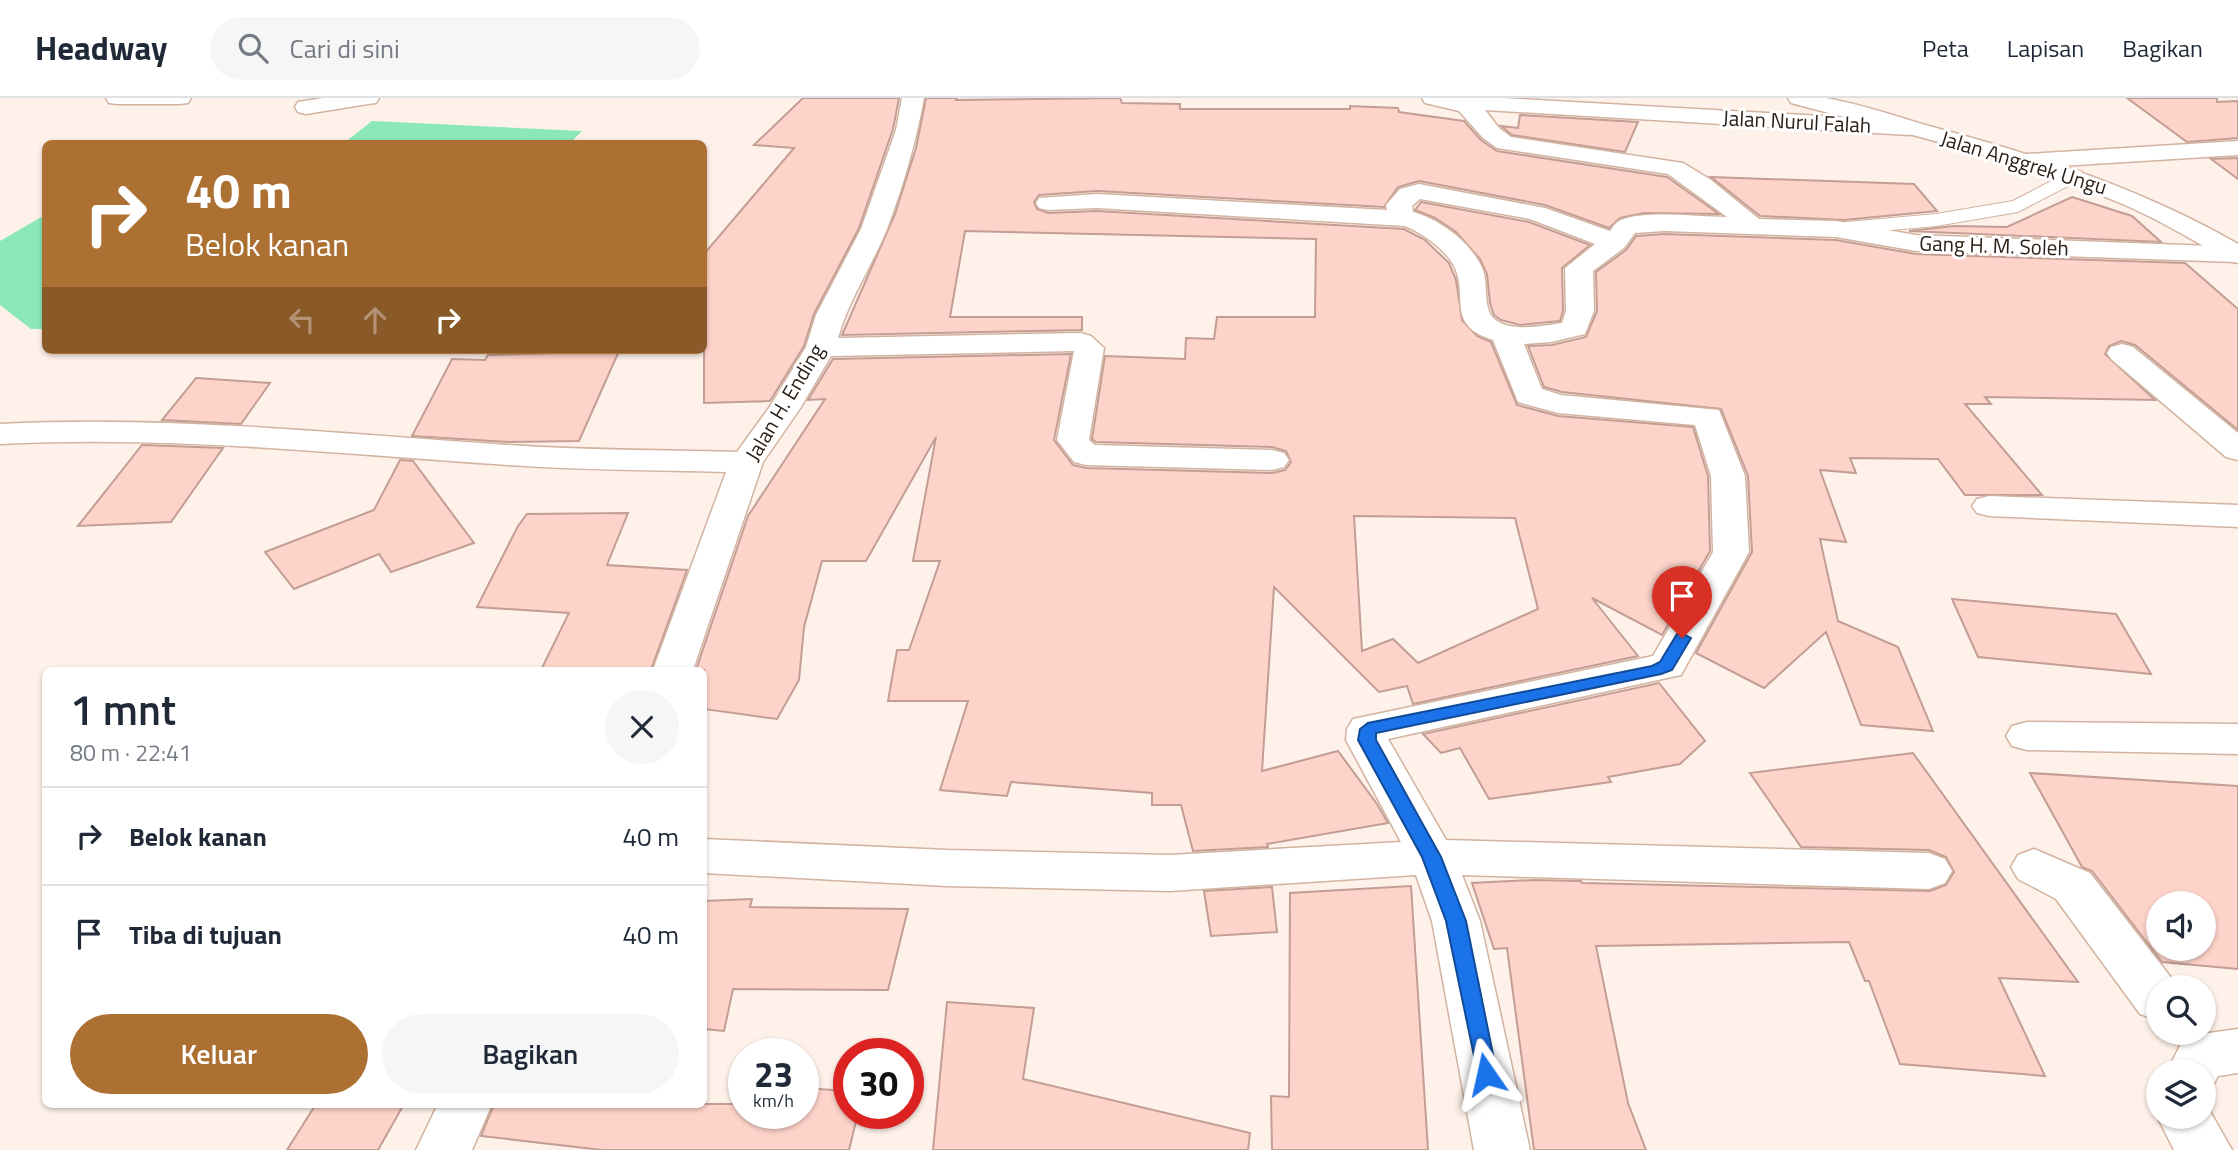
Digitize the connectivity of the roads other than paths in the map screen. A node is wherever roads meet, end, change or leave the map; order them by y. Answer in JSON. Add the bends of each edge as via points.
{"nodes":[{"id":1,"x":117,"y":98,"type":"edge"},
{"id":2,"x":180,"y":98,"type":"edge"},
{"id":3,"x":368,"y":98,"type":"edge"},
{"id":4,"x":913,"y":98,"type":"edge"},
{"id":5,"x":1433,"y":98,"type":"edge"},
{"id":6,"x":1799,"y":98,"type":"edge"},
{"id":7,"x":1858,"y":98,"type":"edge"},
{"id":8,"x":1458,"y":102,"type":"junction"},
{"id":9,"x":306,"y":107,"type":"dead end"},
{"id":10,"x":1909,"y":128,"type":"junction"},
{"id":11,"x":2238,"y":149,"type":"edge"},
{"id":12,"x":2075,"y":167,"type":"junction"},
{"id":13,"x":2149,"y":183,"type":"dead end"},
{"id":14,"x":1048,"y":203,"type":"dead end"},
{"id":15,"x":1402,"y":218,"type":"junction"},
{"id":16,"x":1754,"y":228,"type":"junction"},
{"id":17,"x":1836,"y":229,"type":"junction"},
{"id":18,"x":1615,"y":243,"type":"junction"},
{"id":19,"x":2237,"y":254,"type":"edge"},
{"id":20,"x":1506,"y":335,"type":"junction"},
{"id":21,"x":821,"y":347,"type":"junction"},
{"id":22,"x":2122,"y":354,"type":"dead end"},
{"id":23,"x":0,"y":434,"type":"edge"},
{"id":24,"x":2238,"y":450,"type":"edge"},
{"id":25,"x":1272,"y":460,"type":"dead end"},
{"id":26,"x":746,"y":462,"type":"junction"},
{"id":27,"x":1989,"y":506,"type":"dead end"},
{"id":28,"x":2238,"y":516,"type":"edge"},
{"id":29,"x":674,"y":667,"type":"edge"},
{"id":30,"x":2027,"y":736,"type":"dead end"},
{"id":31,"x":2238,"y":739,"type":"edge"},
{"id":32,"x":707,"y":856,"type":"edge"},
{"id":33,"x":1432,"y":857,"type":"junction"},
{"id":34,"x":2034,"y":867,"type":"dead end"},
{"id":35,"x":1929,"y":871,"type":"dead end"},
{"id":36,"x":2146,"y":983,"type":"edge"},
{"id":37,"x":463,"y":1108,"type":"edge"},
{"id":38,"x":2192,"y":1129,"type":"edge"},
{"id":39,"x":444,"y":1150,"type":"edge"},
{"id":40,"x":1502,"y":1150,"type":"edge"},
{"id":41,"x":2204,"y":1150,"type":"edge"}],
"edges":[{"from":1,"to":2,"type":"street"},
{"from":3,"to":9,"type":"street"},
{"from":4,"to":21,"type":"street","name":"Jalan H. Ending","via":[[874,229],[830,315]]},
{"from":5,"to":8,"type":"street","name":"Jalan Nurul Falah"},
{"from":6,"to":10,"type":"street","name":"Jalan Anggrek Ungu"},
{"from":7,"to":12,"type":"street","name":"Jalan Anggrek Ungu"},
{"from":8,"to":10,"type":"street","name":"Jalan Nurul Falah"},
{"from":8,"to":16,"type":"street","via":[[1481,115],[1490,133],[1505,143],[1675,168]]},
{"from":10,"to":12,"type":"street","name":"Jalan Anggrek Ungu","via":[[2027,161]]},
{"from":11,"to":12,"type":"street"},
{"from":12,"to":13,"type":"street","name":"Jalan Anggrek Ungu"},
{"from":12,"to":17,"type":"lane","via":[[2018,206],[1936,220]]},
{"from":12,"to":19,"type":"street","name":"Jalan Anggrek Ungu"},
{"from":14,"to":15,"type":"street","via":[[1097,201]]},
{"from":15,"to":18,"type":"street","via":[[1399,205],[1409,194],[1435,192],[1536,213]]},
{"from":15,"to":20,"type":"street","via":[[1418,220],[1446,242],[1469,268],[1478,318],[1489,329]]},
{"from":16,"to":17,"type":"street","name":"Gang H. M. Soleh"},
{"from":16,"to":18,"type":"street","name":"Gang H. M. Soleh","via":[[1644,223],[1627,226]]},
{"from":17,"to":19,"type":"street","name":"Gang H. M. Soleh","via":[[1916,243]]},
{"from":18,"to":20,"type":"street","name":"Gang H. M. Soleh","via":[[1579,268],[1580,311],[1575,328]]},
{"from":20,"to":33,"type":"street","via":[[1530,395],[1541,401],[1708,417],[1728,476],[1731,552],[1667,666],[1368,729],[1367,740]]},
{"from":21,"to":25,"type":"street","via":[[1081,342],[1089,348],[1073,440],[1086,455]]},
{"from":21,"to":26,"type":"street","name":"Jalan H. Ending"},
{"from":22,"to":24,"type":"street"},
{"from":23,"to":26,"type":"street","via":[[69,429],[269,434],[510,455]]},
{"from":26,"to":29,"type":"street","name":"Jalan H. Ending"},
{"from":27,"to":28,"type":"street"},
{"from":30,"to":31,"type":"street"},
{"from":32,"to":33,"type":"street","via":[[1170,873]]},
{"from":33,"to":35,"type":"street"},
{"from":33,"to":40,"type":"street","via":[[1456,921]]},
{"from":34,"to":36,"type":"street","via":[[2073,886]]},
{"from":37,"to":39,"type":"street"},
{"from":38,"to":41,"type":"street"}]}
